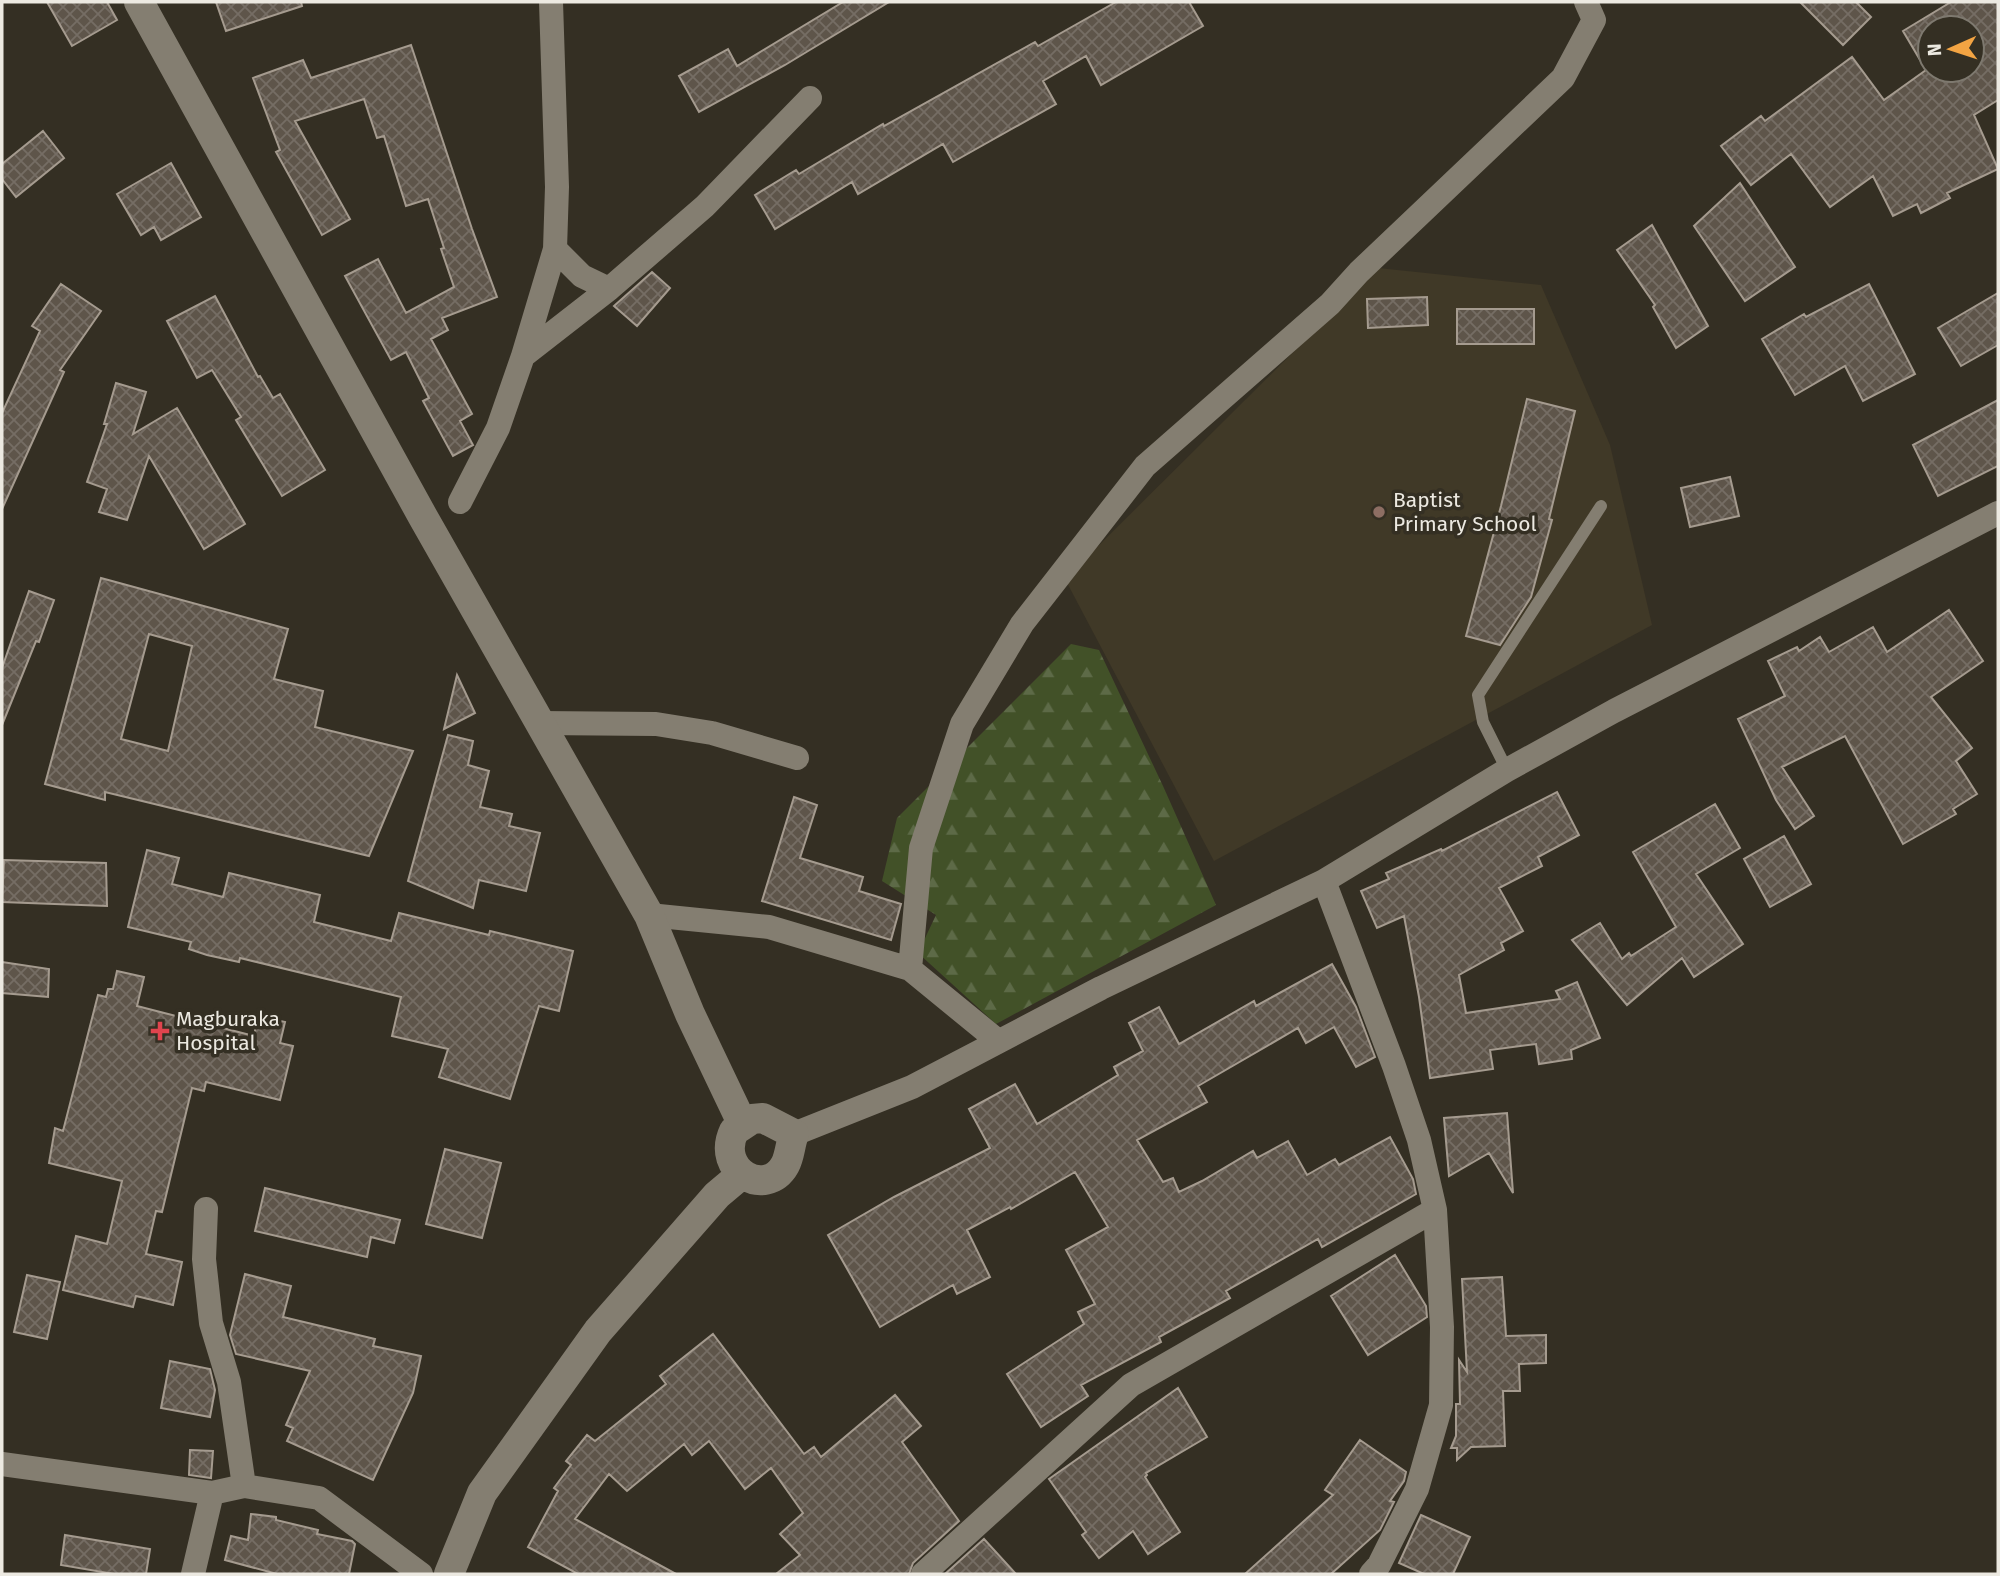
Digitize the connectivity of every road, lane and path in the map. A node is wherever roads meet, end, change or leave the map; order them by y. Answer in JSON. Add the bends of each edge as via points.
{"nodes":[{"id":1,"x":139,"y":2,"type":"edge"},
{"id":2,"x":551,"y":2,"type":"edge"},
{"id":3,"x":1586,"y":2,"type":"edge"},
{"id":4,"x":810,"y":98,"type":"dead end"},
{"id":5,"x":555,"y":249,"type":"junction"},
{"id":6,"x":609,"y":289,"type":"junction"},
{"id":7,"x":523,"y":356,"type":"junction"},
{"id":8,"x":460,"y":502,"type":"dead end"},
{"id":9,"x":1601,"y":506,"type":"dead end"},
{"id":10,"x":1998,"y":513,"type":"edge"},
{"id":11,"x":539,"y":723,"type":"junction"},
{"id":12,"x":797,"y":758,"type":"dead end"},
{"id":13,"x":1507,"y":770,"type":"junction"},
{"id":14,"x":1324,"y":881,"type":"junction"},
{"id":15,"x":649,"y":915,"type":"junction"},
{"id":16,"x":910,"y":969,"type":"junction"},
{"id":17,"x":999,"y":1041,"type":"junction"},
{"id":18,"x":742,"y":1123,"type":"junction"},
{"id":19,"x":794,"y":1134,"type":"junction"},
{"id":20,"x":742,"y":1174,"type":"junction"},
{"id":21,"x":206,"y":1209,"type":"dead end"},
{"id":22,"x":1435,"y":1210,"type":"junction"},
{"id":23,"x":2,"y":1464,"type":"edge"},
{"id":24,"x":244,"y":1486,"type":"junction"},
{"id":25,"x":212,"y":1493,"type":"junction"},
{"id":26,"x":193,"y":1574,"type":"edge"},
{"id":27,"x":422,"y":1574,"type":"edge"},
{"id":28,"x":449,"y":1574,"type":"edge"},
{"id":29,"x":923,"y":1574,"type":"edge"},
{"id":30,"x":1371,"y":1574,"type":"edge"}],
"edges":[{"from":1,"to":11,"type":"street"},
{"from":2,"to":5,"type":"street"},
{"from":3,"to":16,"type":"street","via":[[1594,20],[1563,78],[1330,304],[1146,466],[1022,624],[962,724],[933,811],[921,848]]},
{"from":4,"to":6,"type":"street","via":[[705,206]]},
{"from":5,"to":6,"type":"street","via":[[582,276]]},
{"from":5,"to":7,"type":"street"},
{"from":6,"to":7,"type":"street"},
{"from":7,"to":8,"type":"street","via":[[498,428]]},
{"from":9,"to":13,"type":"lane","via":[[1478,695],[1483,722]]},
{"from":10,"to":13,"type":"street"},
{"from":11,"to":12,"type":"street","via":[[656,724],[712,733]]},
{"from":11,"to":15,"type":"street"},
{"from":13,"to":14,"type":"street"},
{"from":14,"to":17,"type":"street"},
{"from":14,"to":22,"type":"street","via":[[1419,1140]]},
{"from":15,"to":16,"type":"street","via":[[769,927]]},
{"from":15,"to":18,"type":"street"},
{"from":16,"to":17,"type":"street"},
{"from":17,"to":19,"type":"street","via":[[912,1087]]},
{"from":18,"to":19,"type":"street","via":[[763,1118]]},
{"from":18,"to":20,"type":"street","via":[[734,1130],[729,1150],[732,1163]]},
{"from":19,"to":20,"type":"street","via":[[780,1171],[761,1180]]},
{"from":20,"to":28,"type":"street","via":[[717,1195],[598,1331],[482,1493]]},
{"from":21,"to":24,"type":"street","via":[[204,1259],[211,1323],[229,1382]]},
{"from":22,"to":29,"type":"street","via":[[1131,1385]]},
{"from":22,"to":30,"type":"street","via":[[1441,1405],[1417,1489]]},
{"from":23,"to":25,"type":"street"},
{"from":24,"to":25,"type":"street"},
{"from":24,"to":27,"type":"street","via":[[319,1498]]},
{"from":25,"to":26,"type":"street"}]}
